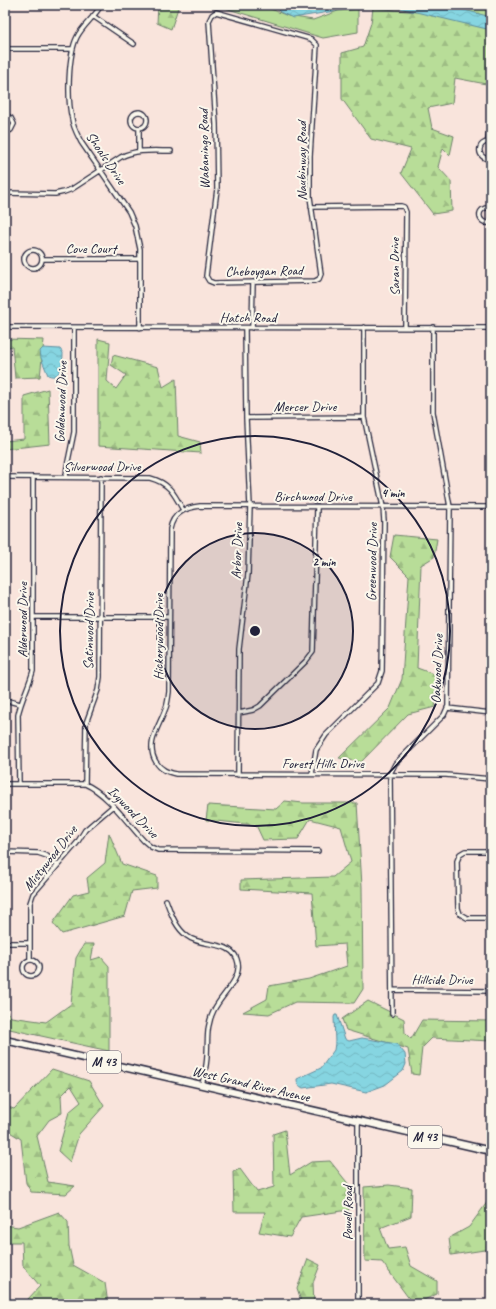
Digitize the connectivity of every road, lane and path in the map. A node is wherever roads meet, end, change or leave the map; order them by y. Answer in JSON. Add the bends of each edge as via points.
{"nodes":[{"id":1,"x":101,"y":5,"type":"edge"},
{"id":2,"x":93,"y":16,"type":"junction"},
{"id":3,"x":315,"y":42,"type":"joint"},
{"id":4,"x":134,"y":44,"type":"dead end"},
{"id":5,"x":5,"y":49,"type":"edge"},
{"id":6,"x":72,"y":49,"type":"junction"},
{"id":7,"x":5,"y":115,"type":"edge"},
{"id":8,"x":491,"y":122,"type":"edge"},
{"id":9,"x":139,"y":128,"type":"junction"},
{"id":10,"x":5,"y":133,"type":"edge"},
{"id":11,"x":490,"y":141,"type":"edge"},
{"id":12,"x":139,"y":151,"type":"junction"},
{"id":13,"x":171,"y":151,"type":"dead end"},
{"id":14,"x":491,"y":159,"type":"edge"},
{"id":15,"x":101,"y":170,"type":"junction"},
{"id":16,"x":5,"y":192,"type":"edge"},
{"id":17,"x":311,"y":206,"type":"junction"},
{"id":18,"x":491,"y":208,"type":"edge"},
{"id":19,"x":491,"y":223,"type":"edge"},
{"id":20,"x":42,"y":258,"type":"junction"},
{"id":21,"x":140,"y":259,"type":"junction"},
{"id":22,"x":319,"y":279,"type":"joint"},
{"id":23,"x":209,"y":280,"type":"joint"},
{"id":24,"x":253,"y":282,"type":"junction"},
{"id":25,"x":5,"y":327,"type":"edge"},
{"id":26,"x":364,"y":327,"type":"junction"},
{"id":27,"x":405,"y":327,"type":"junction"},
{"id":28,"x":74,"y":328,"type":"junction"},
{"id":29,"x":140,"y":328,"type":"junction"},
{"id":30,"x":245,"y":328,"type":"junction"},
{"id":31,"x":252,"y":328,"type":"junction"},
{"id":32,"x":433,"y":328,"type":"junction"},
{"id":33,"x":491,"y":328,"type":"edge"},
{"id":34,"x":364,"y":417,"type":"junction"},
{"id":35,"x":246,"y":418,"type":"junction"},
{"id":36,"x":5,"y":477,"type":"edge"},
{"id":37,"x":33,"y":477,"type":"junction"},
{"id":38,"x":66,"y":477,"type":"junction"},
{"id":39,"x":101,"y":477,"type":"junction"},
{"id":40,"x":250,"y":506,"type":"junction"},
{"id":41,"x":317,"y":507,"type":"junction"},
{"id":42,"x":383,"y":507,"type":"junction"},
{"id":43,"x":450,"y":507,"type":"junction"},
{"id":44,"x":491,"y":507,"type":"edge"},
{"id":45,"x":183,"y":510,"type":"junction"},
{"id":46,"x":33,"y":617,"type":"junction"},
{"id":47,"x":101,"y":617,"type":"junction"},
{"id":48,"x":169,"y":617,"type":"junction"},
{"id":49,"x":5,"y":700,"type":"edge"},
{"id":50,"x":20,"y":704,"type":"junction"},
{"id":51,"x":447,"y":708,"type":"junction"},
{"id":52,"x":239,"y":713,"type":"junction"},
{"id":53,"x":491,"y":713,"type":"edge"},
{"id":54,"x":157,"y":764,"type":"joint"},
{"id":55,"x":312,"y":774,"type":"junction"},
{"id":56,"x":390,"y":774,"type":"junction"},
{"id":57,"x":238,"y":775,"type":"junction"},
{"id":58,"x":491,"y":779,"type":"edge"},
{"id":59,"x":5,"y":784,"type":"edge"},
{"id":60,"x":19,"y":784,"type":"junction"},
{"id":61,"x":85,"y":784,"type":"junction"},
{"id":62,"x":113,"y":806,"type":"junction"},
{"id":63,"x":318,"y":851,"type":"dead end"},
{"id":64,"x":491,"y":851,"type":"edge"},
{"id":65,"x":5,"y":852,"type":"edge"},
{"id":66,"x":57,"y":865,"type":"junction"},
{"id":67,"x":166,"y":900,"type":"dead end"},
{"id":68,"x":491,"y":918,"type":"edge"},
{"id":69,"x":5,"y":943,"type":"edge"},
{"id":70,"x":30,"y":943,"type":"junction"},
{"id":71,"x":30,"y":960,"type":"junction"},
{"id":72,"x":392,"y":990,"type":"junction"},
{"id":73,"x":491,"y":991,"type":"edge"},
{"id":74,"x":392,"y":1014,"type":"dead end"},
{"id":75,"x":5,"y":1040,"type":"edge"},
{"id":76,"x":202,"y":1085,"type":"junction"},
{"id":77,"x":358,"y":1122,"type":"junction"},
{"id":78,"x":491,"y":1139,"type":"edge"},
{"id":79,"x":489,"y":1151,"type":"edge"},
{"id":80,"x":358,"y":1304,"type":"edge"}],
"edges":[{"from":1,"to":2,"type":"street","name":"Shoals Drive"},
{"from":2,"to":4,"type":"street"},
{"from":2,"to":6,"type":"street","name":"Shoals Drive","via":[[77,36]]},
{"from":3,"to":17,"type":"street","name":"Naubinway Road","via":[[317,49],[310,156]]},
{"from":3,"to":23,"type":"street","name":"Wabaningo Road","via":[[222,13],[215,13],[209,20],[217,180],[205,272]]},
{"from":5,"to":6,"type":"street"},
{"from":6,"to":15,"type":"street","name":"Shoals Drive","via":[[71,118],[81,142]]},
{"from":7,"to":10,"type":"street","via":[[11,118],[14,124],[11,130]]},
{"from":8,"to":11,"type":"street","via":[[488,129]]},
{"from":9,"to":9,"type":"street","via":[[145,126],[148,120],[145,114],[139,112],[134,114],[131,120],[133,126]]},
{"from":9,"to":12,"type":"street"},
{"from":11,"to":14,"type":"street","via":[[480,146],[480,152],[484,158]]},
{"from":12,"to":13,"type":"street"},
{"from":12,"to":15,"type":"street","via":[[121,157]]},
{"from":15,"to":16,"type":"street","via":[[72,189],[60,193]]},
{"from":15,"to":21,"type":"street","name":"Shoals Drive","via":[[132,220],[138,236]]},
{"from":17,"to":22,"type":"street","name":"Naubinway Road","via":[[321,274]]},
{"from":17,"to":27,"type":"street","name":"Saran Drive","via":[[404,207]]},
{"from":18,"to":19,"type":"street","via":[[484,208],[480,214],[483,222]]},
{"from":20,"to":20,"type":"street","name":"Cove Court","via":[[38,266],[33,268],[26,264],[24,259],[28,252],[34,250]]},
{"from":20,"to":21,"type":"street","name":"Cove Court"},
{"from":21,"to":29,"type":"street","name":"Shoals Drive"},
{"from":22,"to":24,"type":"street","name":"Cheboygan Road","via":[[313,282]]},
{"from":23,"to":24,"type":"street","name":"Cheboygan Road","via":[[214,283]]},
{"from":24,"to":31,"type":"street"},
{"from":25,"to":28,"type":"street","name":"Hatch Road"},
{"from":26,"to":27,"type":"street","name":"Hatch Road"},
{"from":26,"to":31,"type":"street","name":"Hatch Road"},
{"from":26,"to":34,"type":"street","name":"Greenwood Drive"},
{"from":27,"to":32,"type":"street","name":"Hatch Road"},
{"from":28,"to":29,"type":"street","name":"Hatch Road"},
{"from":28,"to":38,"type":"street","name":"Goldenwood Drive","via":[[74,432]]},
{"from":29,"to":30,"type":"street","name":"Hatch Road"},
{"from":30,"to":31,"type":"street","name":"Hatch Road"},
{"from":30,"to":35,"type":"street","name":"Arbor Drive"},
{"from":32,"to":33,"type":"street","name":"Hatch Road"},
{"from":32,"to":43,"type":"street","name":"Oakwood Drive","via":[[434,423]]},
{"from":34,"to":35,"type":"street","name":"Mercer Drive"},
{"from":34,"to":42,"type":"street","name":"Greenwood Drive"},
{"from":35,"to":40,"type":"street","name":"Arbor Drive"},
{"from":36,"to":37,"type":"street","name":"Silverwood Drive"},
{"from":37,"to":38,"type":"street","name":"Silverwood Drive"},
{"from":37,"to":46,"type":"street","name":"Alderwood Drive"},
{"from":38,"to":39,"type":"street","name":"Silverwood Drive"},
{"from":39,"to":45,"type":"street","name":"Silverwood Drive","via":[[143,477],[159,481],[172,490]]},
{"from":39,"to":47,"type":"street","name":"Satinwood Drive"},
{"from":40,"to":41,"type":"street","name":"Birchwood Drive"},
{"from":40,"to":45,"type":"street","name":"Birchwood Drive","via":[[200,506]]},
{"from":40,"to":52,"type":"street","name":"Arbor Drive","via":[[248,574],[239,649]]},
{"from":41,"to":42,"type":"street","name":"Birchwood Drive"},
{"from":41,"to":52,"type":"street","via":[[314,652],[260,706]]},
{"from":42,"to":43,"type":"street","name":"Birchwood Drive"},
{"from":42,"to":55,"type":"street","name":"Greenwood Drive","via":[[381,677],[378,684],[326,735],[316,750]]},
{"from":43,"to":44,"type":"street","name":"Birchwood Drive"},
{"from":43,"to":51,"type":"street","name":"Oakwood Drive"},
{"from":45,"to":48,"type":"street","name":"Hickorywood Drive","via":[[173,520],[170,529]]},
{"from":46,"to":47,"type":"street"},
{"from":46,"to":50,"type":"street","name":"Alderwood Drive","via":[[33,671]]},
{"from":47,"to":48,"type":"street"},
{"from":47,"to":61,"type":"street","name":"Satinwood Drive","via":[[99,684],[85,732]]},
{"from":48,"to":54,"type":"street","name":"Hickorywood Drive","via":[[168,699],[152,743],[152,753]]},
{"from":49,"to":50,"type":"street"},
{"from":50,"to":60,"type":"street","name":"Alderwood Drive"},
{"from":51,"to":53,"type":"street"},
{"from":51,"to":56,"type":"street","name":"Oakwood Drive","via":[[441,719],[395,764]]},
{"from":52,"to":57,"type":"street","name":"Arbor Drive"},
{"from":54,"to":57,"type":"street","name":"Forest Hills Drive","via":[[163,770],[176,774]]},
{"from":55,"to":56,"type":"street","name":"Forest Hills Drive"},
{"from":55,"to":57,"type":"street","name":"Forest Hills Drive"},
{"from":56,"to":58,"type":"street","name":"Forest Hills Drive"},
{"from":56,"to":72,"type":"street"},
{"from":59,"to":60,"type":"street"},
{"from":60,"to":61,"type":"street"},
{"from":61,"to":62,"type":"street","name":"Ivywood Drive","via":[[99,792]]},
{"from":62,"to":63,"type":"street","name":"Ivywood Drive","via":[[144,841],[158,850]]},
{"from":62,"to":66,"type":"street","name":"Mistywood Drive","via":[[85,830]]},
{"from":64,"to":68,"type":"street","via":[[465,851],[460,854],[457,861],[460,914],[467,918]]},
{"from":65,"to":66,"type":"street","via":[[38,853],[47,856]]},
{"from":66,"to":70,"type":"street","name":"Mistywood Drive","via":[[32,897]]},
{"from":67,"to":76,"type":"street","via":[[174,922],[187,937],[196,942],[228,948],[235,954],[238,963],[237,975],[218,1001],[210,1018],[207,1060]]},
{"from":69,"to":70,"type":"street"},
{"from":70,"to":71,"type":"street","name":"Mistywood Drive"},
{"from":71,"to":71,"type":"street","name":"Mistywood Drive","via":[[25,963],[23,969],[25,974],[32,977],[37,974],[39,968],[37,962]]},
{"from":72,"to":73,"type":"street","name":"Hillside Drive"},
{"from":72,"to":74,"type":"street"},
{"from":75,"to":76,"type":"main road","name":"West Grand River Avenue","number":"M 43"},
{"from":76,"to":77,"type":"main road","name":"West Grand River Avenue","number":"M 43"},
{"from":77,"to":79,"type":"main road","name":"West Grand River Avenue","number":"M 43"},
{"from":77,"to":80,"type":"street","name":"Powell Road"},
{"from":78,"to":79,"type":"street"}]}
